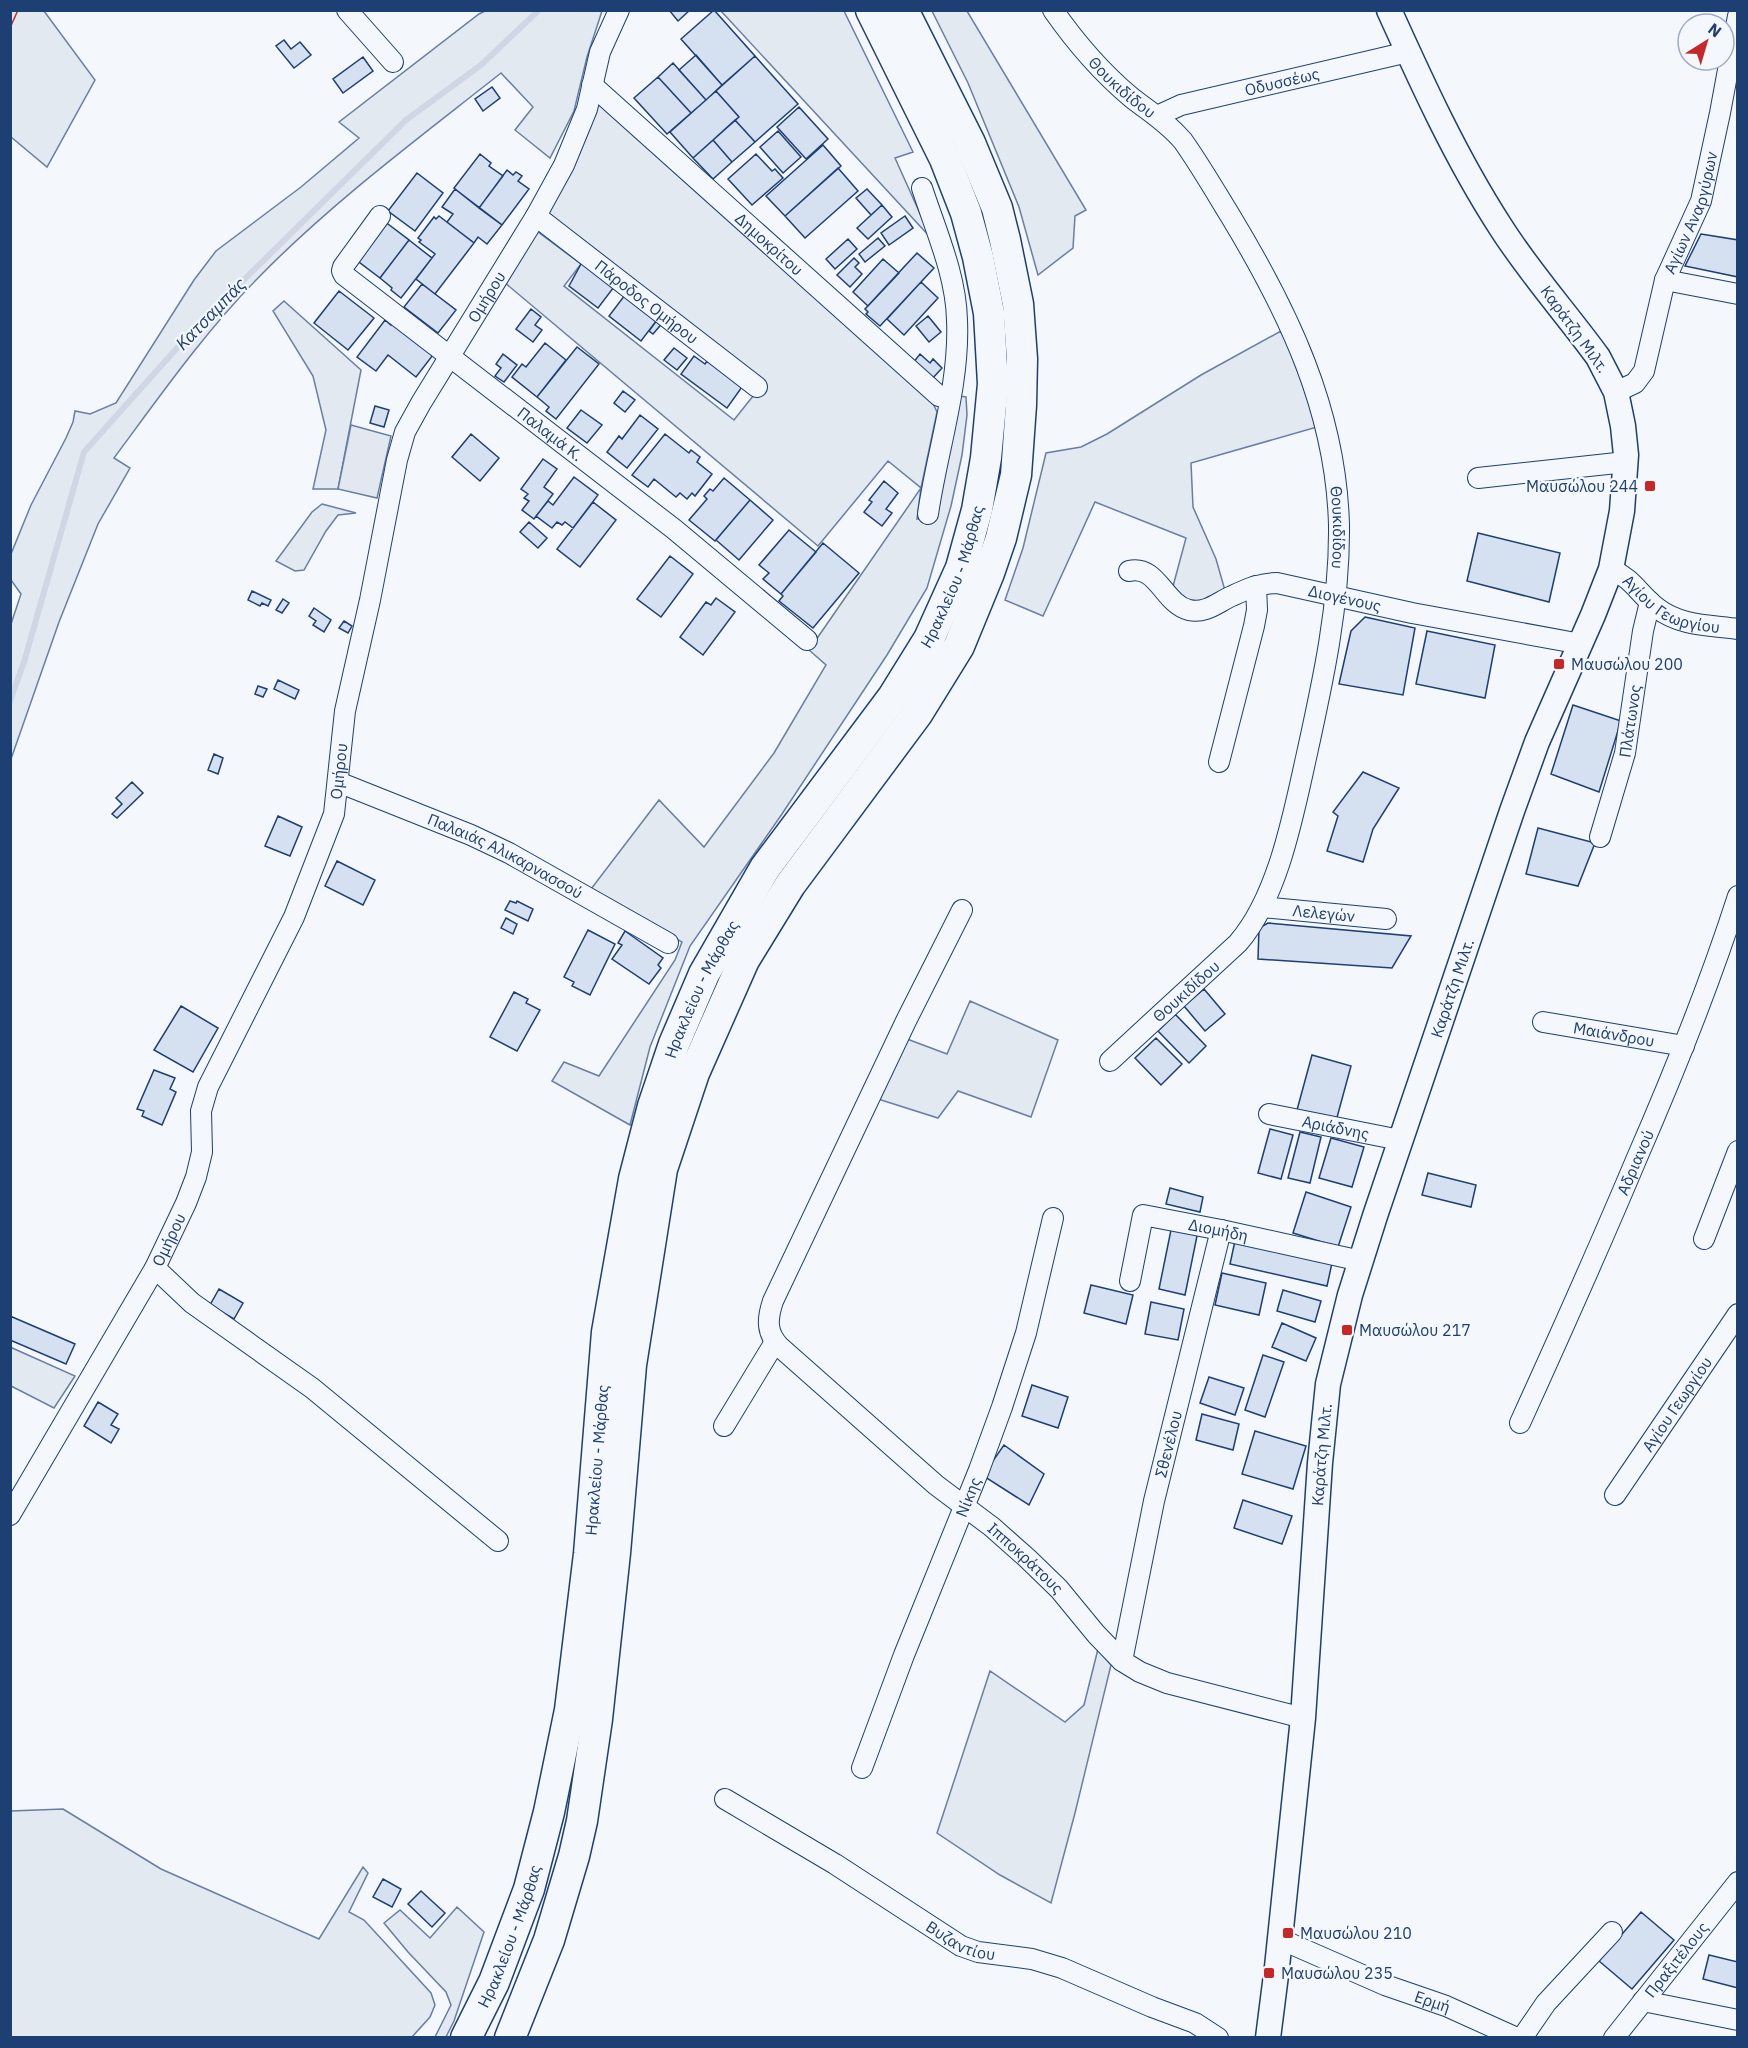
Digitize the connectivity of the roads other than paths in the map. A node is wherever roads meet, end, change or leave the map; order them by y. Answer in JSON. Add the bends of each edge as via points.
{"nodes":[{"id":1,"x":347,"y":10,"type":"edge"},
{"id":2,"x":619,"y":10,"type":"edge"},
{"id":3,"x":871,"y":10,"type":"edge"},
{"id":4,"x":903,"y":10,"type":"edge"},
{"id":5,"x":1053,"y":10,"type":"edge"},
{"id":6,"x":1389,"y":10,"type":"edge"},
{"id":7,"x":1737,"y":16,"type":"edge"},
{"id":8,"x":1408,"y":52,"type":"junction"},
{"id":9,"x":393,"y":62,"type":"dead end"},
{"id":10,"x":592,"y":85,"type":"junction"},
{"id":11,"x":1157,"y":116,"type":"junction"},
{"id":12,"x":922,"y":188,"type":"dead end"},
{"id":13,"x":380,"y":216,"type":"dead end"},
{"id":14,"x":536,"y":216,"type":"junction"},
{"id":15,"x":1665,"y":280,"type":"junction"},
{"id":16,"x":1737,"y":294,"type":"edge"},
{"id":17,"x":450,"y":356,"type":"junction"},
{"id":18,"x":757,"y":387,"type":"dead end"},
{"id":19,"x":1616,"y":392,"type":"junction"},
{"id":20,"x":949,"y":399,"type":"junction"},
{"id":21,"x":1626,"y":462,"type":"junction"},
{"id":22,"x":1478,"y":478,"type":"dead end"},
{"id":23,"x":928,"y":514,"type":"dead end"},
{"id":24,"x":1611,"y":569,"type":"junction"},
{"id":25,"x":1129,"y":571,"type":"dead end"},
{"id":26,"x":1256,"y":586,"type":"junction"},
{"id":27,"x":1335,"y":595,"type":"junction"},
{"id":28,"x":1650,"y":602,"type":"junction"},
{"id":29,"x":1737,"y":629,"type":"edge"},
{"id":30,"x":807,"y":640,"type":"dead end"},
{"id":31,"x":1581,"y":644,"type":"junction"},
{"id":32,"x":1219,"y":762,"type":"dead end"},
{"id":33,"x":338,"y":782,"type":"junction"},
{"id":34,"x":1600,"y":837,"type":"dead end"},
{"id":35,"x":1737,"y":896,"type":"edge"},
{"id":36,"x":1262,"y":907,"type":"junction"},
{"id":37,"x":962,"y":910,"type":"dead end"},
{"id":38,"x":1386,"y":919,"type":"dead end"},
{"id":39,"x":668,"y":943,"type":"dead end"},
{"id":40,"x":1729,"y":949,"type":"edge"},
{"id":41,"x":1543,"y":1022,"type":"dead end"},
{"id":42,"x":1684,"y":1046,"type":"junction"},
{"id":43,"x":1110,"y":1061,"type":"dead end"},
{"id":44,"x":1269,"y":1114,"type":"dead end"},
{"id":45,"x":1400,"y":1140,"type":"junction"},
{"id":46,"x":1737,"y":1151,"type":"edge"},
{"id":47,"x":1053,"y":1218,"type":"dead end"},
{"id":48,"x":1221,"y":1230,"type":"junction"},
{"id":49,"x":1704,"y":1239,"type":"dead end"},
{"id":50,"x":1361,"y":1261,"type":"junction"},
{"id":51,"x":155,"y":1268,"type":"junction"},
{"id":52,"x":1130,"y":1281,"type":"dead end"},
{"id":53,"x":1737,"y":1314,"type":"edge"},
{"id":54,"x":775,"y":1342,"type":"junction"},
{"id":55,"x":1520,"y":1423,"type":"dead end"},
{"id":56,"x":724,"y":1426,"type":"dead end"},
{"id":57,"x":1615,"y":1495,"type":"dead end"},
{"id":58,"x":964,"y":1506,"type":"junction"},
{"id":59,"x":10,"y":1515,"type":"edge"},
{"id":60,"x":498,"y":1541,"type":"dead end"},
{"id":61,"x":1122,"y":1661,"type":"junction"},
{"id":62,"x":1303,"y":1718,"type":"junction"},
{"id":63,"x":862,"y":1768,"type":"dead end"},
{"id":64,"x":725,"y":1799,"type":"dead end"},
{"id":65,"x":1737,"y":1882,"type":"edge"},
{"id":66,"x":1612,"y":1932,"type":"dead end"},
{"id":67,"x":1280,"y":1939,"type":"junction"},
{"id":68,"x":1643,"y":2001,"type":"junction"},
{"id":69,"x":1737,"y":2020,"type":"edge"},
{"id":70,"x":466,"y":2037,"type":"edge"},
{"id":71,"x":510,"y":2037,"type":"edge"},
{"id":72,"x":1218,"y":2037,"type":"edge"},
{"id":73,"x":1268,"y":2037,"type":"edge"},
{"id":74,"x":1517,"y":2037,"type":"edge"},
{"id":75,"x":1522,"y":2037,"type":"edge"},
{"id":76,"x":1614,"y":2037,"type":"edge"}],
"edges":[{"from":1,"to":9,"type":"street"},
{"from":2,"to":10,"type":"street","name":"Ομήρου","via":[[600,52]]},
{"from":3,"to":70,"type":"main road","name":"Ηρακλείου - Μάρθας","via":[[945,159],[978,257],[993,361],[979,501],[967,550],[938,624],[893,697],[765,868],[704,974],[653,1106],[634,1179],[607,1332],[589,1554],[570,1710],[529,1888],[494,1982]]},
{"from":4,"to":71,"type":"main road","name":"Ηρακλείου - Μάρθας","via":[[970,143],[997,208],[1005,240],[1018,304],[1022,359],[1016,475],[990,573],[959,646],[917,714],[790,885],[744,960],[694,1073],[662,1169],[631,1365],[615,1553],[582,1821],[549,1940]]},
{"from":5,"to":11,"type":"street","name":"Θουκιδίδου","via":[[1103,72]]},
{"from":6,"to":8,"type":"street","name":"Καράτζη Μιλτ."},
{"from":7,"to":15,"type":"street","name":"Αγίων Αναργύρων","via":[[1701,201]]},
{"from":8,"to":11,"type":"street","name":"Οδυσσέως","via":[[1181,105]]},
{"from":8,"to":19,"type":"street","name":"Καράτζη Μιλτ.","via":[[1492,213],[1598,357]]},
{"from":10,"to":14,"type":"street","name":"Ομήρου","via":[[572,147]]},
{"from":10,"to":20,"type":"street","name":"Δημοκρίτου","via":[[939,396]]},
{"from":11,"to":27,"type":"street","name":"Θουκιδίδου","via":[[1191,151],[1239,231],[1309,370],[1334,467],[1339,537]]},
{"from":12,"to":20,"type":"street","via":[[950,275],[957,320]]},
{"from":13,"to":17,"type":"street","name":"Παλαμά Κ.","via":[[342,271]]},
{"from":14,"to":17,"type":"street","name":"Ομήρου"},
{"from":14,"to":18,"type":"street","name":"Πάροδος Ομήρου"},
{"from":15,"to":16,"type":"street"},
{"from":15,"to":19,"type":"street","name":"Αγίων Αναργύρων","via":[[1644,371],[1635,383]]},
{"from":17,"to":30,"type":"street","name":"Παλαμά Κ.","via":[[674,529]]},
{"from":17,"to":33,"type":"street","name":"Ομήρου","via":[[411,420],[397,460],[345,711]]},
{"from":19,"to":21,"type":"street","name":"Καράτζη Μιλτ."},
{"from":20,"to":23,"type":"street"},
{"from":21,"to":22,"type":"street"},
{"from":21,"to":24,"type":"street","name":"Καράτζη Μιλτ."},
{"from":24,"to":28,"type":"street","name":"Αγίου Γεωργίου","via":[[1632,582]]},
{"from":24,"to":31,"type":"street","name":"Καράτζη Μιλτ."},
{"from":25,"to":26,"type":"street","name":"Διογένους","via":[[1145,572],[1177,605],[1190,611],[1207,609]]},
{"from":26,"to":27,"type":"street","name":"Διογένους","via":[[1277,583]]},
{"from":26,"to":32,"type":"street","via":[[1254,626]]},
{"from":27,"to":31,"type":"street","name":"Διογένους"},
{"from":27,"to":36,"type":"street","name":"Θουκιδίδου","via":[[1299,792]]},
{"from":28,"to":29,"type":"street","name":"Αγίου Γεωργίου","via":[[1678,620]]},
{"from":28,"to":34,"type":"street","name":"Πλάτωνος","via":[[1625,753]]},
{"from":31,"to":45,"type":"street","name":"Καράτζη Μιλτ.","via":[[1522,783]]},
{"from":33,"to":39,"type":"street","name":"Παλαιάς Αλικαρνασσού","via":[[509,853]]},
{"from":33,"to":51,"type":"street","name":"Ομήρου","via":[[334,814],[294,917],[208,1086],[201,1111],[201,1152],[196,1177]]},
{"from":35,"to":40,"type":"street","name":"Αδριανού"},
{"from":36,"to":38,"type":"street","name":"Λελεγών"},
{"from":36,"to":43,"type":"street","name":"Θουκιδίδου","via":[[1248,932],[1228,953]]},
{"from":37,"to":54,"type":"street","via":[[773,1301],[768,1323]]},
{"from":40,"to":42,"type":"street","name":"Αδριανού","via":[[1708,986]]},
{"from":41,"to":42,"type":"street","name":"Μαιάνδρου"},
{"from":42,"to":55,"type":"street","name":"Αδριανού","via":[[1594,1262]]},
{"from":44,"to":45,"type":"street","name":"Αριάδνης"},
{"from":45,"to":50,"type":"street","name":"Καράτζη Μιλτ."},
{"from":46,"to":49,"type":"street"},
{"from":47,"to":58,"type":"street","name":"Νίκης","via":[[1026,1333]]},
{"from":48,"to":50,"type":"street","name":"Διομήδη"},
{"from":48,"to":52,"type":"street","name":"Διομήδη","via":[[1143,1215]]},
{"from":48,"to":61,"type":"street","name":"Σθενέλου","via":[[1154,1501]]},
{"from":50,"to":62,"type":"street","name":"Καράτζη Μιλτ.","via":[[1326,1398]]},
{"from":51,"to":59,"type":"street","name":"Ομήρου"},
{"from":51,"to":60,"type":"street","via":[[192,1303],[312,1388]]},
{"from":53,"to":57,"type":"street","name":"Αγίου Γεωργίου"},
{"from":54,"to":56,"type":"street"},
{"from":54,"to":58,"type":"street","name":"Ιπποκράτους"},
{"from":58,"to":61,"type":"street","name":"Ιπποκράτους","via":[[1048,1577]]},
{"from":58,"to":63,"type":"street","name":"Νίκης"},
{"from":61,"to":62,"type":"street","name":"Ιπποκράτους","via":[[1167,1683]]},
{"from":62,"to":67,"type":"street","name":"Καράτζη Μιλτ."},
{"from":64,"to":72,"type":"street","name":"Βυζαντίου","via":[[961,1946],[1062,1968]]},
{"from":65,"to":68,"type":"street","name":"Πραξιτέλους"},
{"from":66,"to":75,"type":"street","via":[[1546,2003]]},
{"from":67,"to":73,"type":"street","name":"Καράτζη Μιλτ."},
{"from":67,"to":74,"type":"street","name":"Ερμή"},
{"from":68,"to":69,"type":"street"},
{"from":68,"to":76,"type":"street","name":"Πραξιτέλους"}]}
